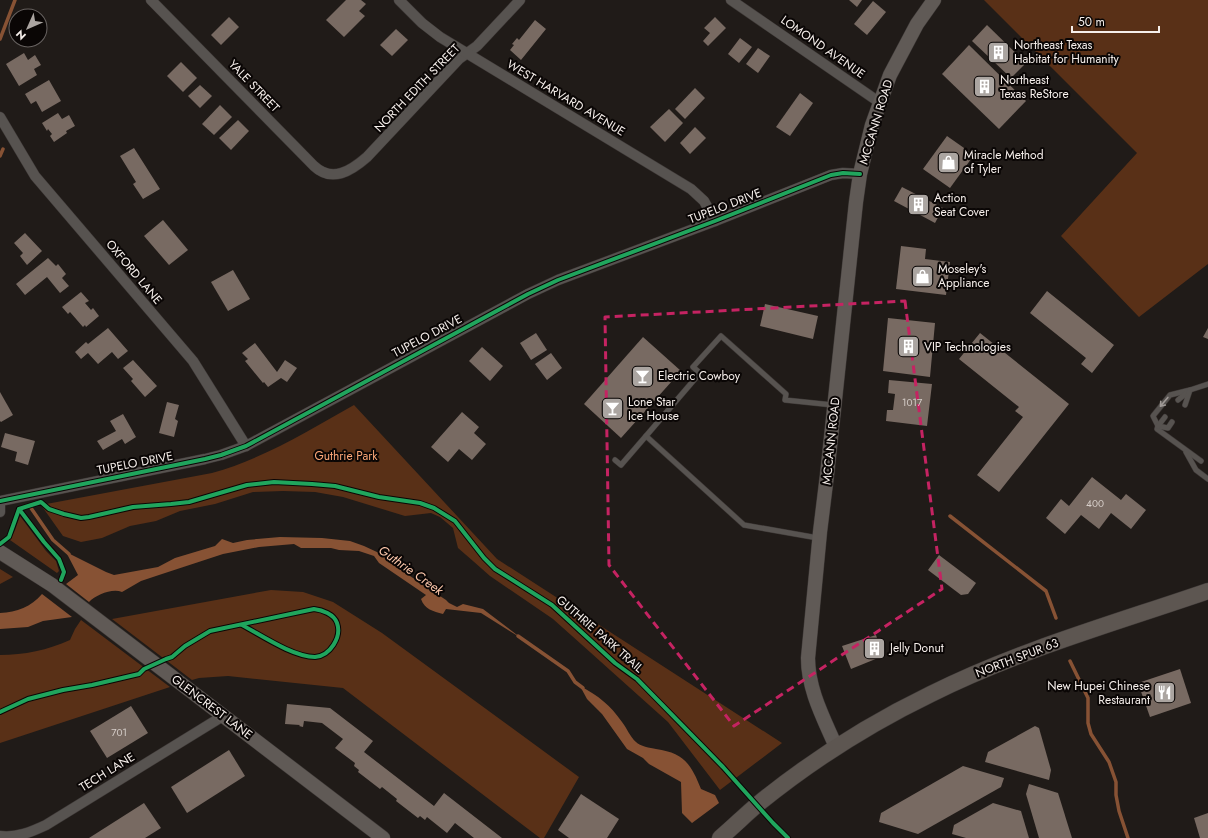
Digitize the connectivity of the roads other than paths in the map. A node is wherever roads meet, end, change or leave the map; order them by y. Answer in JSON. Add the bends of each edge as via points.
{"nodes":[{"id":1,"x":151,"y":0,"type":"edge"},
{"id":2,"x":399,"y":0,"type":"edge"},
{"id":3,"x":520,"y":0,"type":"edge"},
{"id":4,"x":732,"y":0,"type":"edge"},
{"id":5,"x":934,"y":0,"type":"edge"},
{"id":6,"x":468,"y":53,"type":"junction"},
{"id":7,"x":879,"y":102,"type":"junction"},
{"id":8,"x":0,"y":116,"type":"edge"},
{"id":9,"x":345,"y":172,"type":"joint"},
{"id":10,"x":860,"y":174,"type":"junction"},
{"id":11,"x":715,"y":221,"type":"junction"},
{"id":12,"x":1208,"y":384,"type":"edge"},
{"id":13,"x":1190,"y":390,"type":"junction"},
{"id":14,"x":1178,"y":400,"type":"dead end"},
{"id":15,"x":835,"y":405,"type":"junction"},
{"id":16,"x":1185,"y":405,"type":"dead end"},
{"id":17,"x":1165,"y":417,"type":"dead end"},
{"id":18,"x":1172,"y":422,"type":"dead end"},
{"id":19,"x":1158,"y":426,"type":"junction"},
{"id":20,"x":646,"y":436,"type":"junction"},
{"id":21,"x":246,"y":446,"type":"junction"},
{"id":22,"x":1184,"y":449,"type":"junction"},
{"id":23,"x":615,"y":460,"type":"dead end"},
{"id":24,"x":1201,"y":461,"type":"dead end"},
{"id":25,"x":1208,"y":479,"type":"edge"},
{"id":26,"x":0,"y":502,"type":"edge"},
{"id":27,"x":0,"y":512,"type":"edge"},
{"id":28,"x":819,"y":538,"type":"junction"},
{"id":29,"x":0,"y":552,"type":"edge"},
{"id":30,"x":1208,"y":591,"type":"edge"},
{"id":31,"x":223,"y":716,"type":"junction"},
{"id":32,"x":836,"y":747,"type":"junction"},
{"id":33,"x":0,"y":836,"type":"edge"},
{"id":34,"x":383,"y":838,"type":"edge"},
{"id":35,"x":720,"y":838,"type":"edge"}],
"edges":[{"from":1,"to":9,"type":"street","name":"YALE STREET","via":[[318,170],[330,175]]},
{"from":2,"to":6,"type":"street","name":"WEST HARVARD AVENUE","via":[[434,32]]},
{"from":3,"to":6,"type":"street","name":"NORTH EDITH STREET"},
{"from":4,"to":7,"type":"street","name":"LOMOND AVENUE"},
{"from":5,"to":7,"type":"street","name":"MCCANN ROAD","via":[[904,48]]},
{"from":6,"to":9,"type":"street","name":"NORTH EDITH STREET","via":[[459,59],[367,157]]},
{"from":6,"to":11,"type":"street","name":"WEST HARVARD AVENUE","via":[[691,189],[704,201]]},
{"from":7,"to":10,"type":"street","name":"MCCANN ROAD"},
{"from":8,"to":21,"type":"street","name":"OXFORD LANE","via":[[36,176],[193,361]]},
{"from":10,"to":11,"type":"street","name":"TUPELO DRIVE","via":[[831,175]]},
{"from":10,"to":15,"type":"street","name":"MCCANN ROAD"},
{"from":11,"to":21,"type":"street","name":"TUPELO DRIVE","via":[[558,280],[528,294]]},
{"from":12,"to":13,"type":"lane"},
{"from":13,"to":14,"type":"lane"},
{"from":13,"to":16,"type":"lane"},
{"from":13,"to":19,"type":"lane","one_way":true,"via":[[1170,395],[1153,416]]},
{"from":15,"to":20,"type":"lane","via":[[785,400],[786,394],[721,336],[693,368],[700,373]]},
{"from":15,"to":28,"type":"street","name":"MCCANN ROAD"},
{"from":17,"to":19,"type":"lane"},
{"from":18,"to":19,"type":"lane","via":[[1168,428]]},
{"from":19,"to":22,"type":"lane","via":[[1157,429]]},
{"from":20,"to":23,"type":"lane","via":[[621,465]]},
{"from":20,"to":28,"type":"lane","via":[[744,525]]},
{"from":21,"to":26,"type":"street","name":"TUPELO DRIVE","via":[[205,459]]},
{"from":22,"to":24,"type":"lane"},
{"from":22,"to":25,"type":"lane","via":[[1196,470]]},
{"from":26,"to":27,"type":"street"},
{"from":28,"to":32,"type":"street","name":"MCCANN ROAD","via":[[808,667],[814,695]]},
{"from":29,"to":31,"type":"street","name":"GLENCREST LANE","via":[[52,586]]},
{"from":30,"to":32,"type":"main road","name":"NORTH SPUR 63","via":[[996,665],[930,694]]},
{"from":31,"to":33,"type":"street","name":"TECH LANE","via":[[46,825],[17,836]]},
{"from":31,"to":34,"type":"street","name":"GLENCREST LANE"},
{"from":32,"to":35,"type":"main road","via":[[758,805]]}]}
